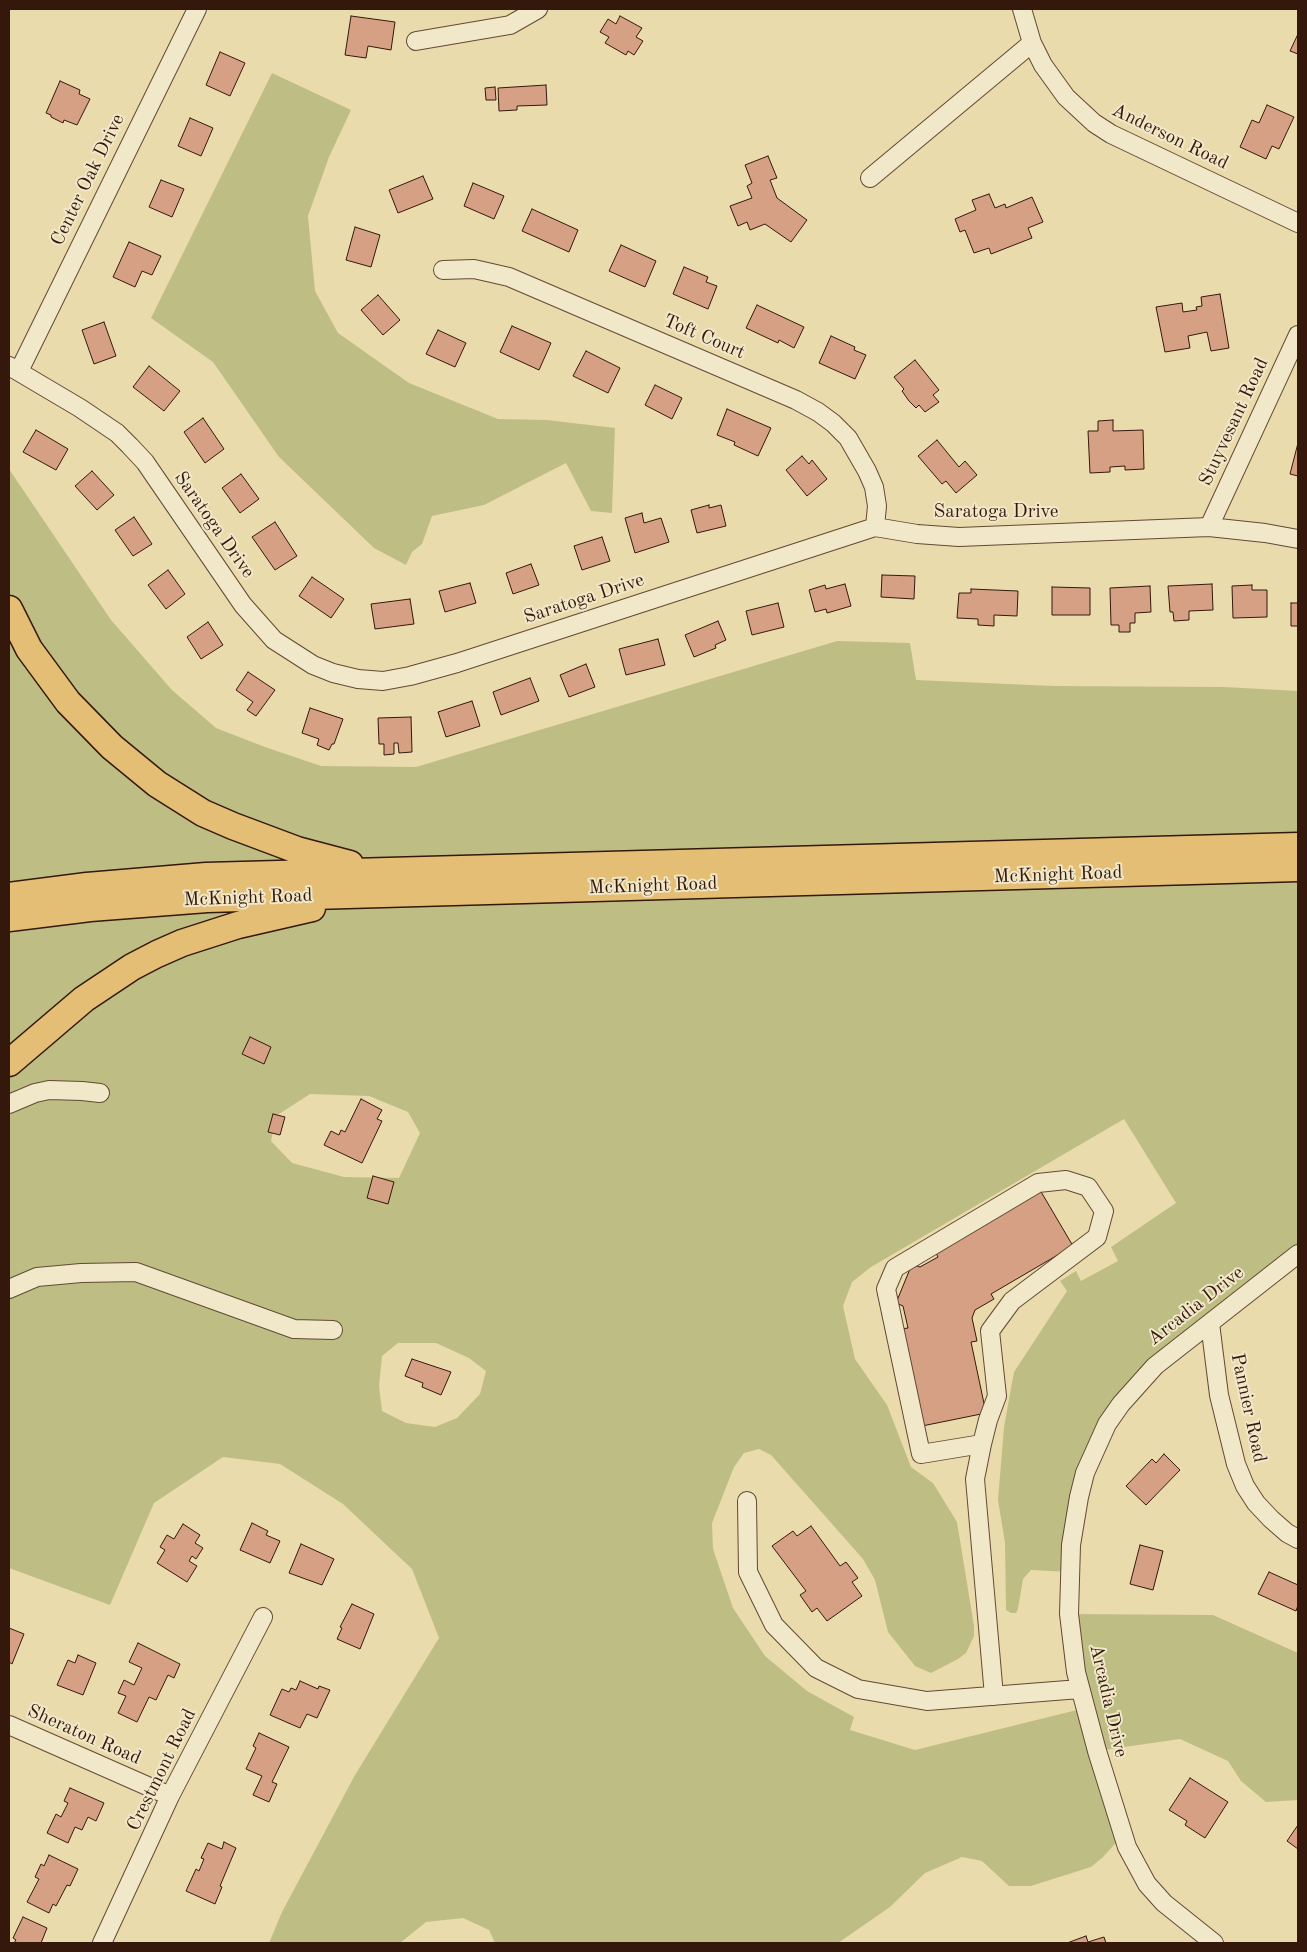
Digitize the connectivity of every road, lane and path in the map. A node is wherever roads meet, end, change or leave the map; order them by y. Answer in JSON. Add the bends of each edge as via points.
{"nodes":[{"id":1,"x":197,"y":9,"type":"edge"},
{"id":2,"x":538,"y":9,"type":"edge"},
{"id":3,"x":1022,"y":9,"type":"edge"},
{"id":4,"x":416,"y":41,"type":"dead end"},
{"id":5,"x":1032,"y":43,"type":"junction"},
{"id":6,"x":870,"y":178,"type":"dead end"},
{"id":7,"x":1298,"y":223,"type":"edge"},
{"id":8,"x":443,"y":270,"type":"dead end"},
{"id":9,"x":1298,"y":335,"type":"edge"},
{"id":10,"x":14,"y":369,"type":"edge"},
{"id":11,"x":875,"y":527,"type":"junction"},
{"id":12,"x":1209,"y":527,"type":"junction"},
{"id":13,"x":1298,"y":540,"type":"edge"},
{"id":14,"x":9,"y":609,"type":"edge"},
{"id":15,"x":1298,"y":846,"type":"edge"},
{"id":16,"x":1298,"y":868,"type":"edge"},
{"id":17,"x":384,"y":882,"type":"junction"},
{"id":18,"x":9,"y":896,"type":"edge"},
{"id":19,"x":9,"y":918,"type":"edge"},
{"id":20,"x":9,"y":1063,"type":"edge"},
{"id":21,"x":100,"y":1093,"type":"dead end"},
{"id":22,"x":9,"y":1104,"type":"edge"},
{"id":23,"x":1298,"y":1254,"type":"edge"},
{"id":24,"x":9,"y":1289,"type":"edge"},
{"id":25,"x":1210,"y":1323,"type":"junction"},
{"id":26,"x":333,"y":1330,"type":"dead end"},
{"id":27,"x":982,"y":1444,"type":"junction"},
{"id":28,"x":747,"y":1501,"type":"dead end"},
{"id":29,"x":1298,"y":1539,"type":"edge"},
{"id":30,"x":263,"y":1617,"type":"dead end"},
{"id":31,"x":1080,"y":1689,"type":"junction"},
{"id":32,"x":994,"y":1696,"type":"junction"},
{"id":33,"x":9,"y":1725,"type":"edge"},
{"id":34,"x":170,"y":1796,"type":"junction"},
{"id":35,"x":102,"y":1943,"type":"edge"},
{"id":36,"x":1214,"y":1943,"type":"edge"}],
"edges":[{"from":1,"to":10,"type":"street","name":"Center Oak Drive"},
{"from":2,"to":4,"type":"street","via":[[510,25]]},
{"from":3,"to":5,"type":"street","name":"Anderson Road"},
{"from":5,"to":6,"type":"street"},
{"from":5,"to":7,"type":"street","name":"Anderson Road","via":[[1054,82],[1094,123]]},
{"from":8,"to":11,"type":"street","name":"Toft Court","via":[[474,269],[509,277],[818,412],[848,438],[868,471],[877,506]]},
{"from":9,"to":12,"type":"street","name":"Stuyvesant Road"},
{"from":10,"to":11,"type":"street","name":"Saratoga Drive","via":[[80,408],[130,446],[145,462],[243,606],[274,640],[313,665],[358,679],[410,676],[456,663]]},
{"from":11,"to":12,"type":"street","name":"Saratoga Drive","via":[[959,537]]},
{"from":12,"to":13,"type":"street","name":"Saratoga Drive","via":[[1265,532]]},
{"from":14,"to":17,"type":"highway","via":[[29,649],[68,702],[112,747],[158,784],[203,812]]},
{"from":15,"to":17,"type":"highway","name":"McKnight Road"},
{"from":16,"to":17,"type":"highway","name":"McKnight Road"},
{"from":17,"to":18,"type":"highway","name":"McKnight Road","via":[[196,877]]},
{"from":17,"to":19,"type":"highway","name":"McKnight Road","via":[[148,902]]},
{"from":17,"to":20,"type":"highway","via":[[238,925],[157,954],[84,999]]},
{"from":21,"to":22,"type":"street","via":[[49,1090]]},
{"from":23,"to":25,"type":"street","name":"Arcadia Drive"},
{"from":24,"to":26,"type":"street","via":[[37,1278],[136,1272],[294,1329]]},
{"from":25,"to":29,"type":"street","name":"Pannier Road","via":[[1219,1394],[1236,1464],[1256,1503],[1287,1533]]},
{"from":25,"to":31,"type":"street","name":"Arcadia Drive","via":[[1155,1366],[1138,1384],[1107,1424],[1085,1473],[1071,1545],[1069,1614]]},
{"from":27,"to":27,"type":"street","via":[[997,1396],[990,1331],[1012,1301],[1097,1237],[1104,1211],[1088,1187],[1066,1180],[1038,1184],[895,1268],[886,1289],[921,1454]]},
{"from":27,"to":32,"type":"street","via":[[974,1479]]},
{"from":28,"to":32,"type":"street","via":[[748,1572],[774,1625],[816,1668],[858,1689],[927,1702]]},
{"from":30,"to":34,"type":"street","name":"Crestmont Road"},
{"from":31,"to":32,"type":"street"},
{"from":31,"to":36,"type":"street","name":"Arcadia Drive","via":[[1134,1864],[1164,1902]]},
{"from":33,"to":34,"type":"street","name":"Sheraton Road"},
{"from":34,"to":35,"type":"street","name":"Crestmont Road"}]}
